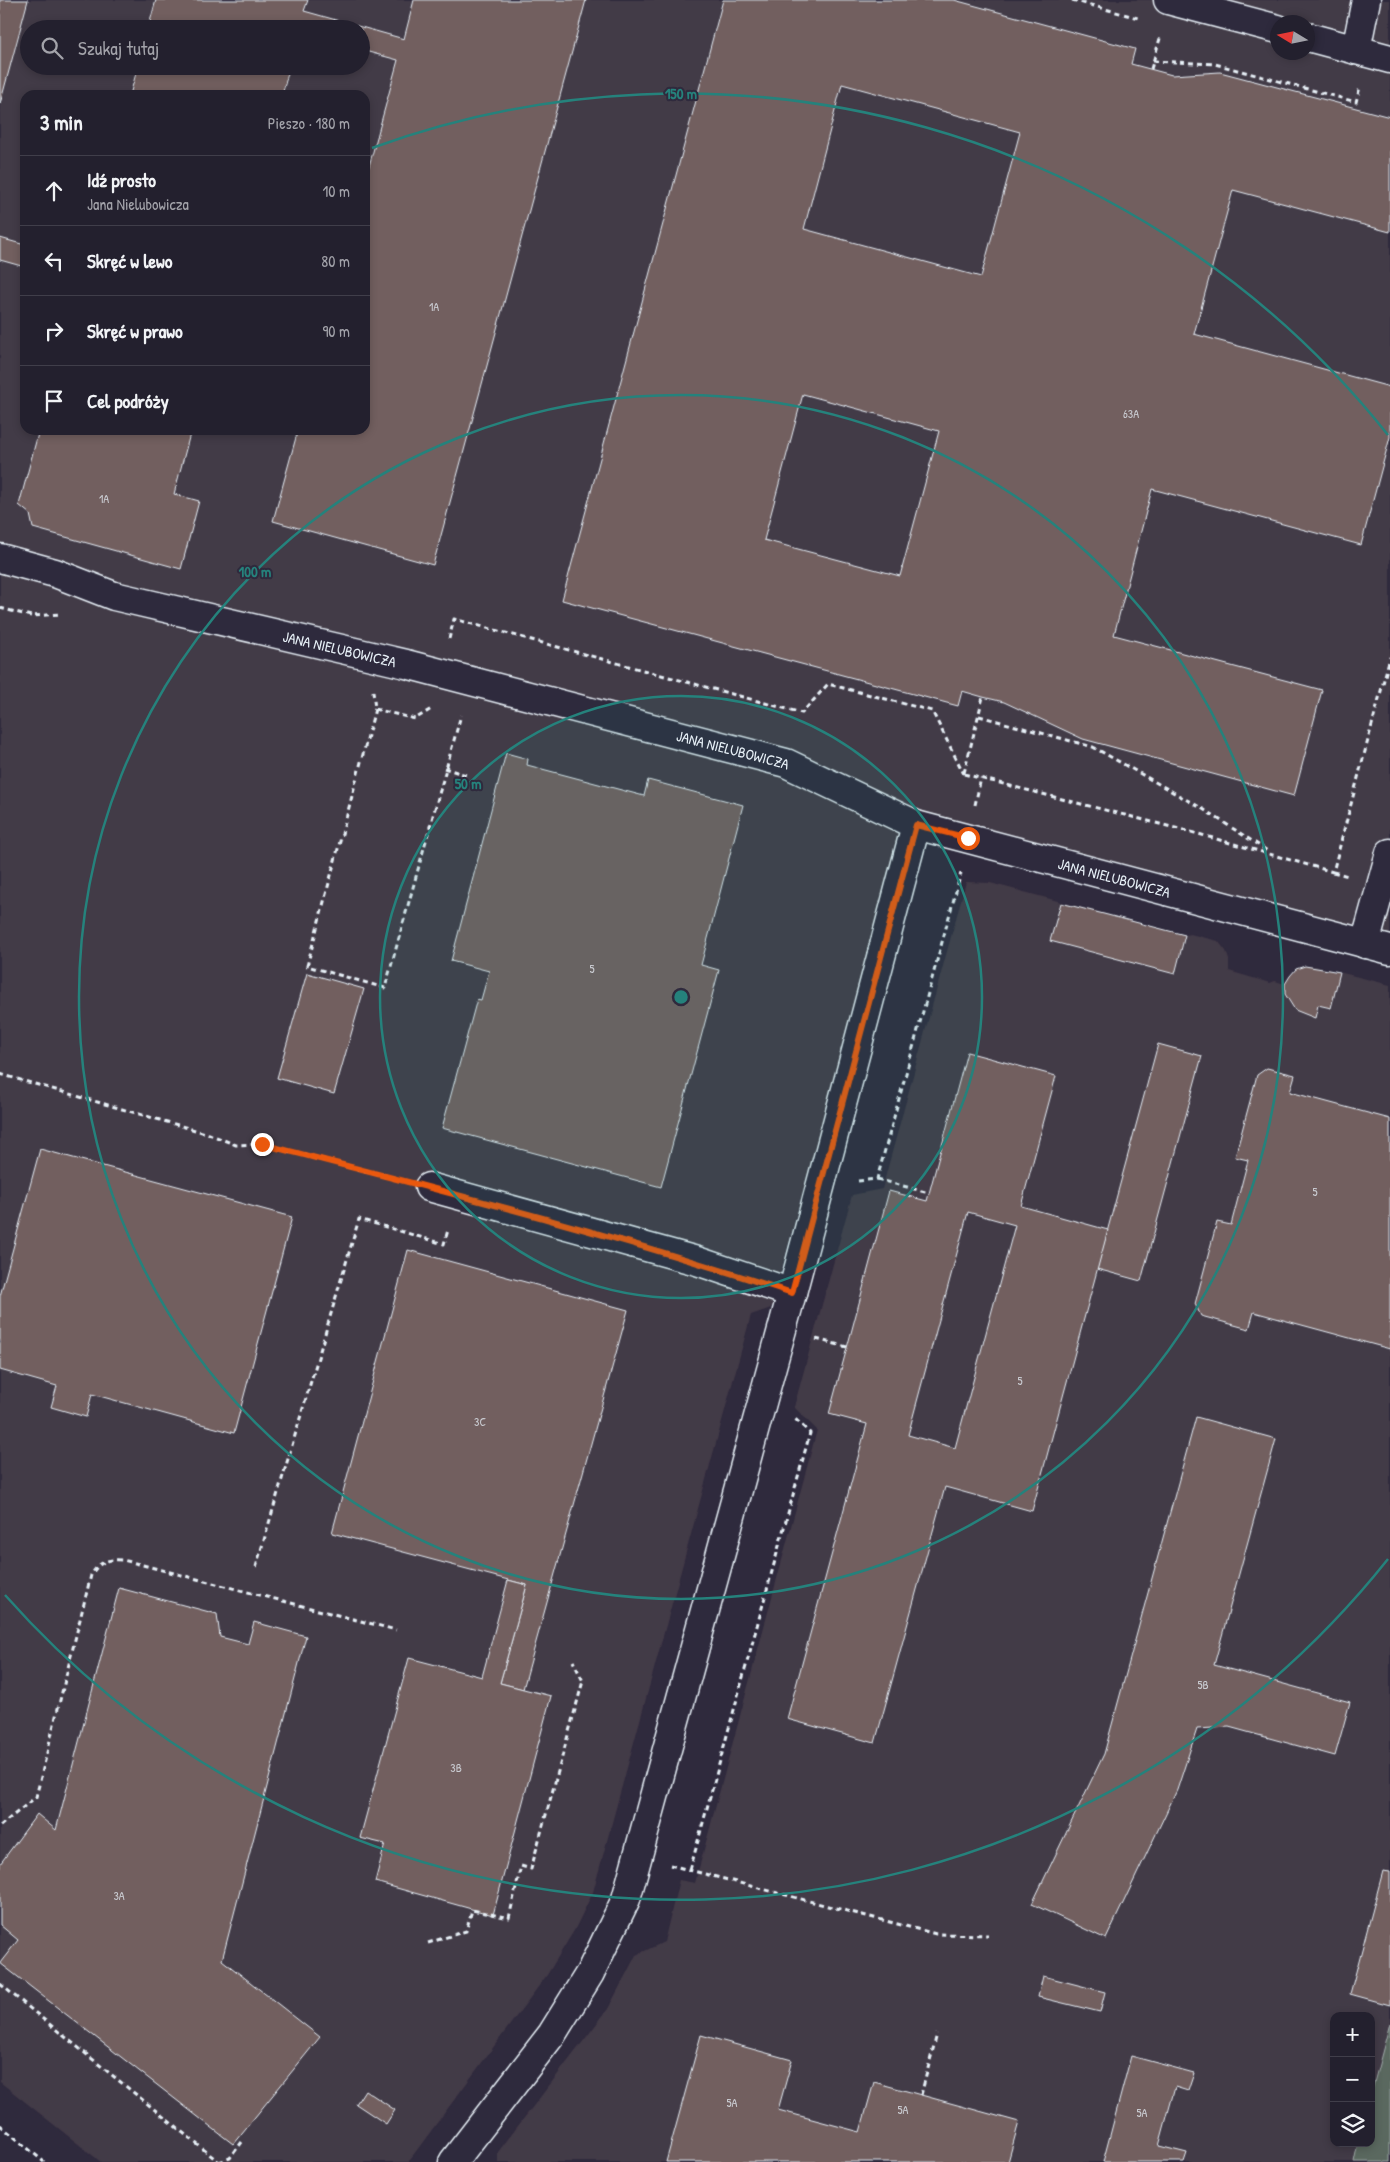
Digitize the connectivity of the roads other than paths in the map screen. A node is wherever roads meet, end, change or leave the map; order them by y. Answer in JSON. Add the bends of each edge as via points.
{"nodes":[{"id":1,"x":1168,"y":0,"type":"edge"},
{"id":2,"x":1366,"y":0,"type":"edge"},
{"id":3,"x":1270,"y":27,"type":"edge"},
{"id":4,"x":1315,"y":39,"type":"edge"},
{"id":5,"x":1356,"y":50,"type":"junction"},
{"id":6,"x":1390,"y":59,"type":"edge"},
{"id":7,"x":0,"y":558,"type":"edge"},
{"id":8,"x":916,"y":825,"type":"junction"},
{"id":9,"x":1390,"y":852,"type":"edge"},
{"id":10,"x":1378,"y":947,"type":"edge"},
{"id":11,"x":429,"y":1187,"type":"road end"},
{"id":12,"x":792,"y":1293,"type":"junction"},
{"id":13,"x":453,"y":2162,"type":"edge"}],
"edges":[{"from":1,"to":3,"type":"lane"},
{"from":2,"to":5,"type":"lane"},
{"from":4,"to":5,"type":"lane"},
{"from":5,"to":6,"type":"lane"},
{"from":7,"to":8,"type":"lane","name":"JANA NIELUBOWICZA","via":[[55,573],[114,596],[406,664],[786,763]]},
{"from":8,"to":10,"type":"lane","name":"JANA NIELUBOWICZA"},
{"from":8,"to":12,"type":"lane"},
{"from":9,"to":10,"type":"lane","name":"JANA NIELUBOWICZA"},
{"from":11,"to":12,"type":"lane","via":[[697,1261]]},
{"from":12,"to":13,"type":"lane","via":[[626,1899],[590,1973],[552,2034]]}]}
